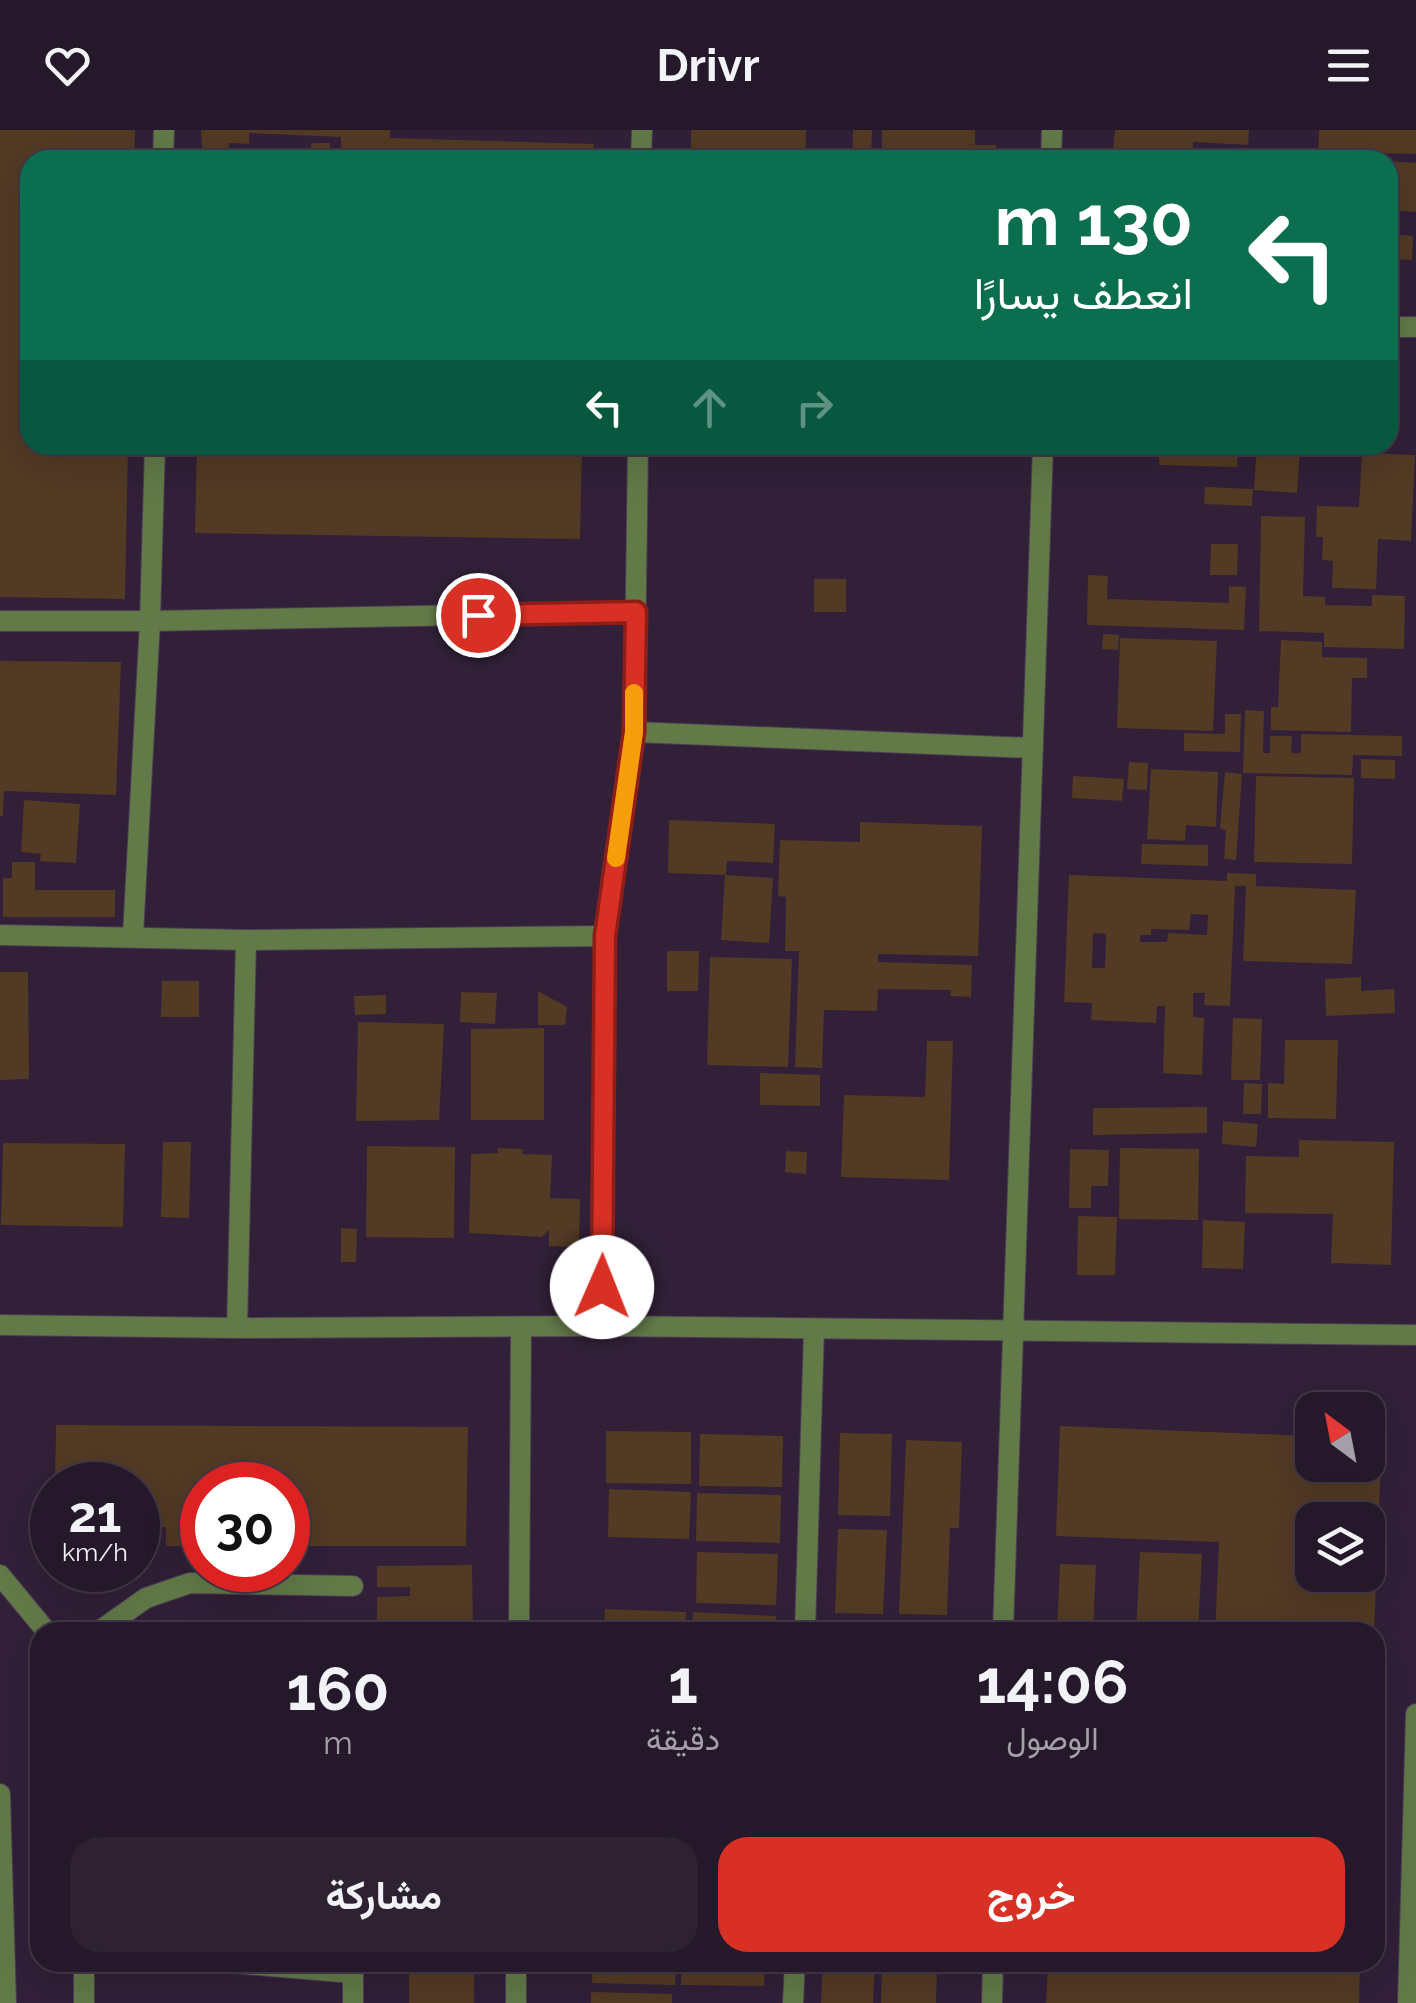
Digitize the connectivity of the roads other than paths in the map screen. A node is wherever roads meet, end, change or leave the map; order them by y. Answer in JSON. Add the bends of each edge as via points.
{"nodes":[{"id":1,"x":155,"y":455,"type":"edge"},
{"id":2,"x":638,"y":455,"type":"edge"},
{"id":3,"x":1043,"y":455,"type":"edge"},
{"id":4,"x":636,"y":612,"type":"junction"},
{"id":5,"x":0,"y":621,"type":"edge"},
{"id":6,"x":150,"y":622,"type":"junction"},
{"id":7,"x":634,"y":732,"type":"junction"},
{"id":8,"x":1032,"y":748,"type":"junction"},
{"id":9,"x":0,"y":935,"type":"edge"},
{"id":10,"x":133,"y":936,"type":"junction"},
{"id":11,"x":605,"y":936,"type":"junction"},
{"id":12,"x":246,"y":940,"type":"junction"},
{"id":13,"x":0,"y":1325,"type":"edge"},
{"id":14,"x":601,"y":1326,"type":"junction"},
{"id":15,"x":521,"y":1327,"type":"junction"},
{"id":16,"x":237,"y":1328,"type":"junction"},
{"id":17,"x":814,"y":1329,"type":"junction"},
{"id":18,"x":1012,"y":1330,"type":"junction"},
{"id":19,"x":1416,"y":1335,"type":"edge"},
{"id":20,"x":0,"y":1575,"type":"edge"},
{"id":21,"x":354,"y":1586,"type":"dead end"},
{"id":22,"x":39,"y":1622,"type":"edge"},
{"id":23,"x":112,"y":1622,"type":"edge"},
{"id":24,"x":519,"y":1622,"type":"edge"},
{"id":25,"x":804,"y":1622,"type":"edge"},
{"id":26,"x":1003,"y":1622,"type":"edge"},
{"id":27,"x":1416,"y":1714,"type":"edge"},
{"id":28,"x":0,"y":1794,"type":"edge"},
{"id":29,"x":84,"y":1972,"type":"edge"},
{"id":30,"x":353,"y":1972,"type":"edge"},
{"id":31,"x":516,"y":1972,"type":"edge"},
{"id":32,"x":794,"y":1972,"type":"edge"},
{"id":33,"x":993,"y":1972,"type":"edge"},
{"id":34,"x":6,"y":2003,"type":"edge"},
{"id":35,"x":84,"y":2003,"type":"edge"},
{"id":36,"x":352,"y":2003,"type":"edge"},
{"id":37,"x":516,"y":2003,"type":"edge"},
{"id":38,"x":793,"y":2003,"type":"edge"},
{"id":39,"x":992,"y":2003,"type":"edge"},
{"id":40,"x":1408,"y":2003,"type":"edge"}],
"edges":[{"from":1,"to":6,"type":"street"},
{"from":2,"to":4,"type":"street"},
{"from":3,"to":8,"type":"street"},
{"from":4,"to":6,"type":"street"},
{"from":4,"to":7,"type":"street"},
{"from":5,"to":6,"type":"street"},
{"from":6,"to":10,"type":"street"},
{"from":7,"to":8,"type":"street"},
{"from":7,"to":11,"type":"street"},
{"from":8,"to":18,"type":"street"},
{"from":9,"to":10,"type":"street"},
{"from":10,"to":12,"type":"street"},
{"from":11,"to":12,"type":"street"},
{"from":11,"to":14,"type":"street"},
{"from":12,"to":16,"type":"street"},
{"from":13,"to":16,"type":"street"},
{"from":14,"to":15,"type":"street"},
{"from":14,"to":17,"type":"street"},
{"from":15,"to":16,"type":"street"},
{"from":15,"to":24,"type":"street"},
{"from":17,"to":18,"type":"street"},
{"from":17,"to":25,"type":"street"},
{"from":18,"to":19,"type":"street"},
{"from":18,"to":26,"type":"street"},
{"from":20,"to":22,"type":"street"},
{"from":21,"to":23,"type":"street","via":[[190,1583],[146,1598]]},
{"from":27,"to":40,"type":"street"},
{"from":28,"to":34,"type":"street"},
{"from":29,"to":35,"type":"street"},
{"from":30,"to":36,"type":"street"},
{"from":31,"to":37,"type":"street"},
{"from":32,"to":38,"type":"street"},
{"from":33,"to":39,"type":"street"}]}
